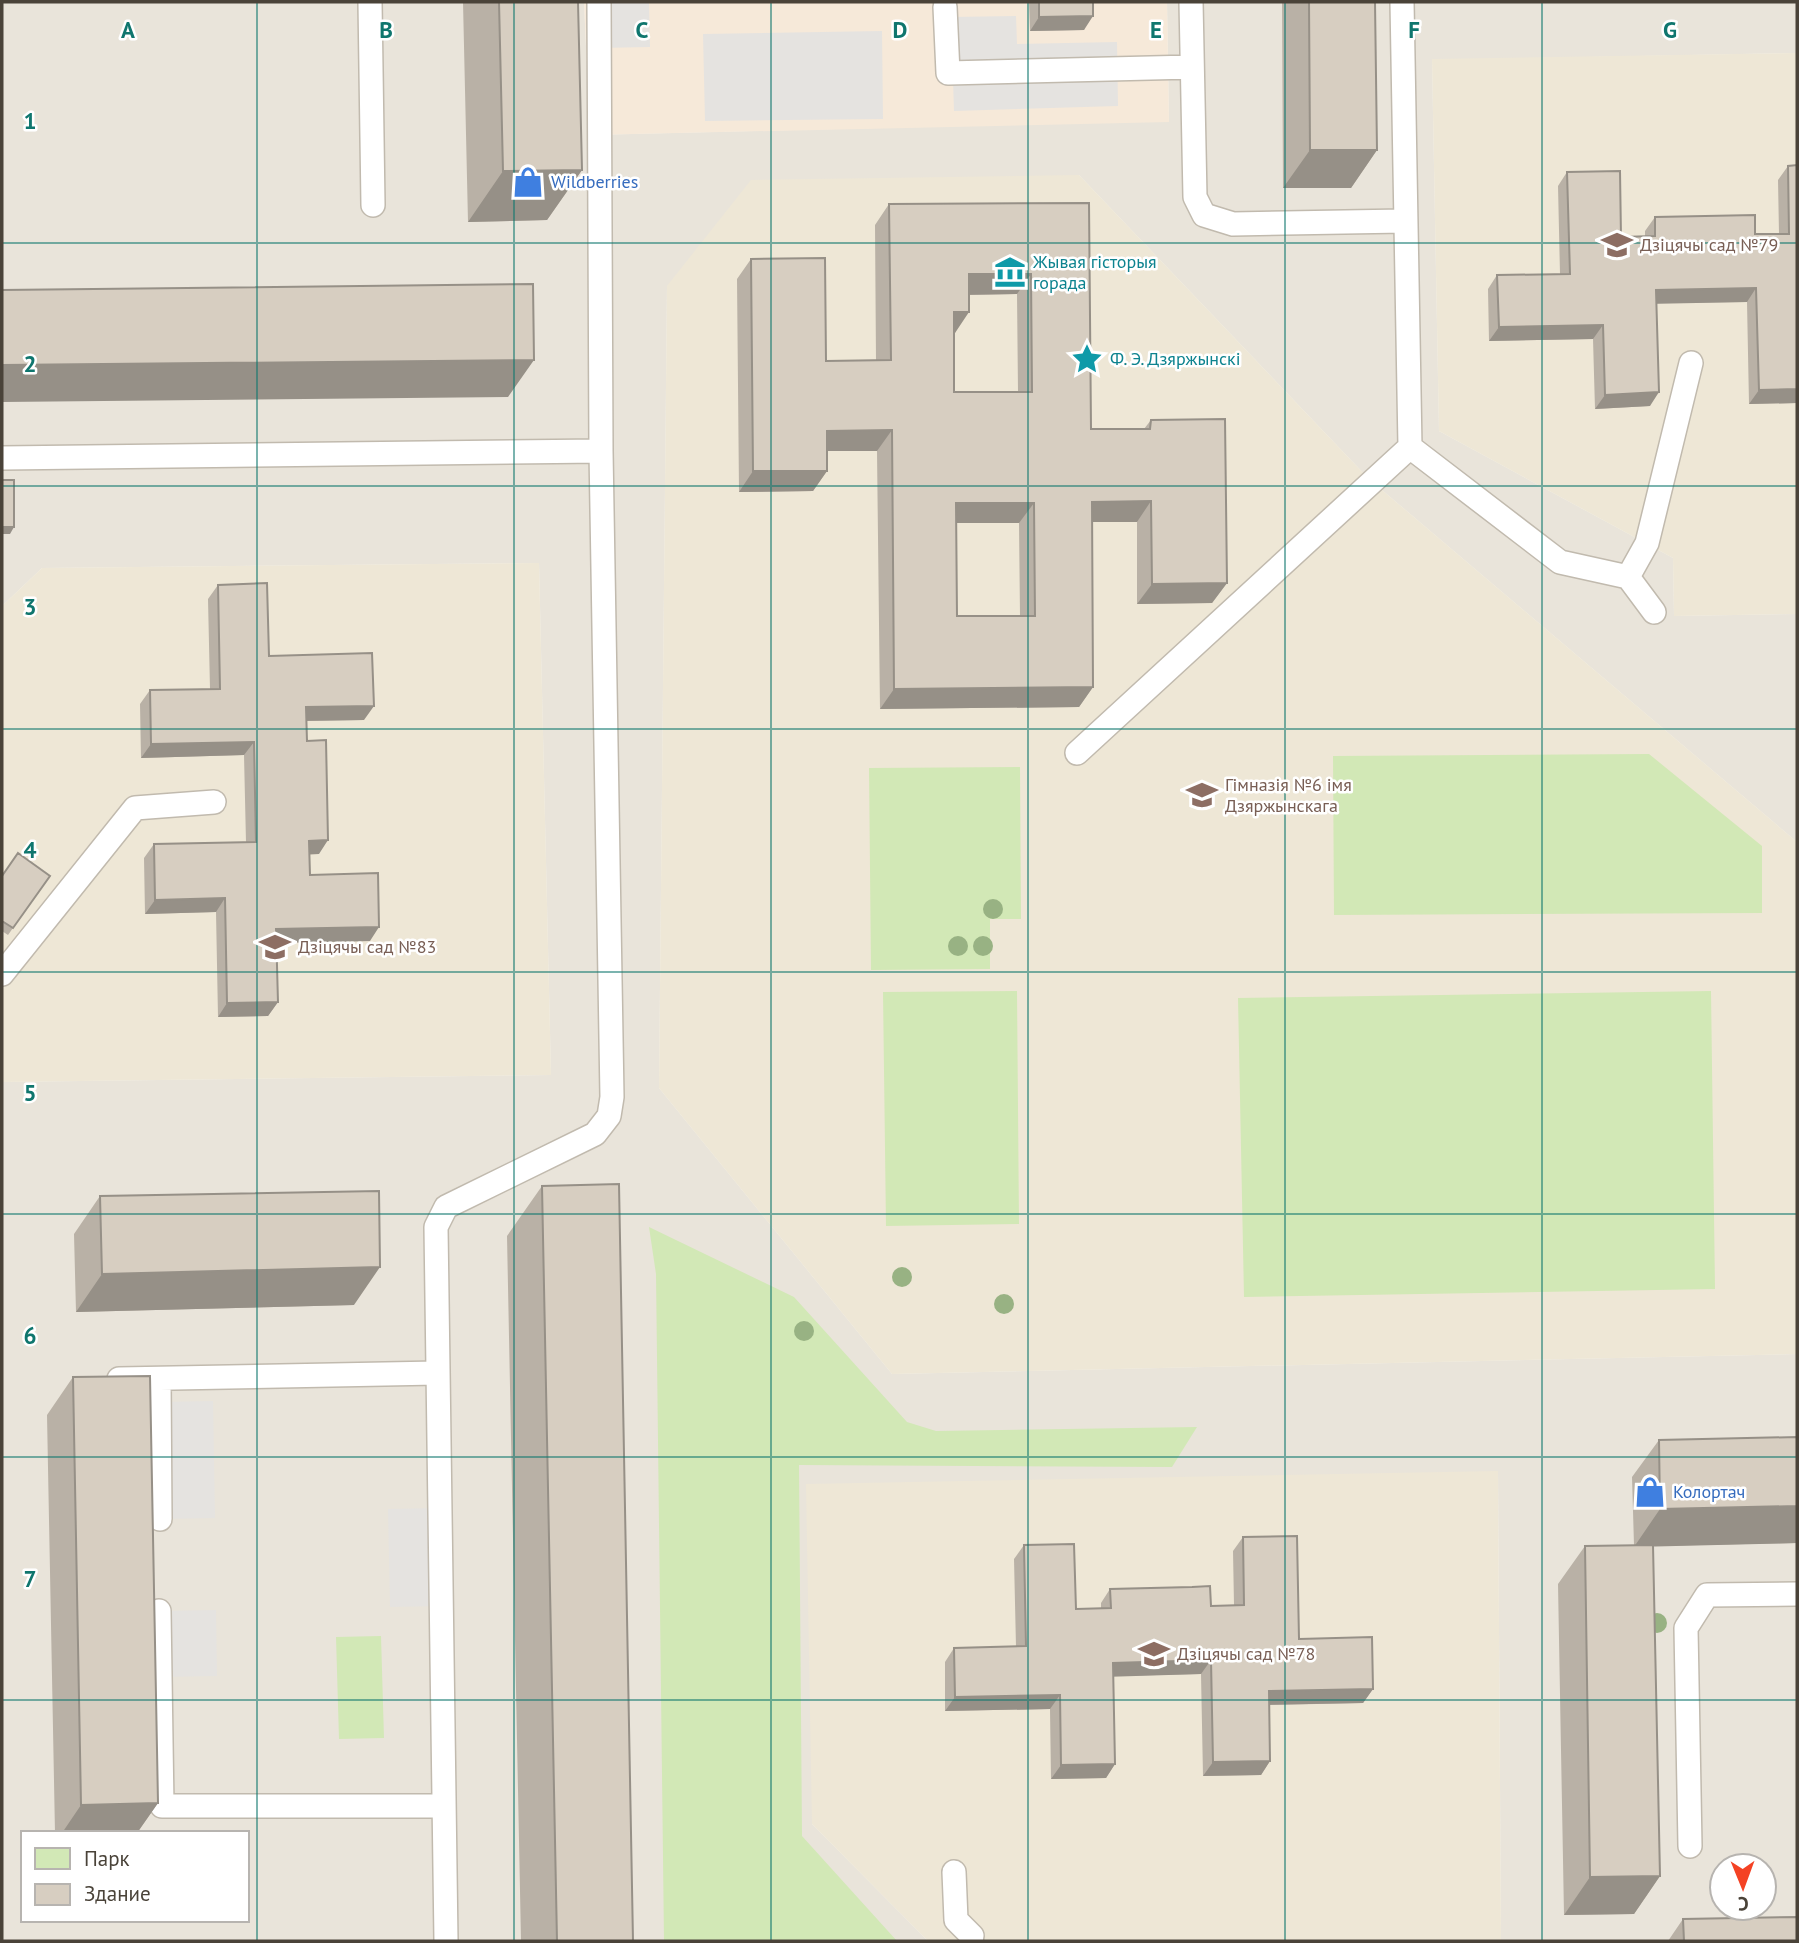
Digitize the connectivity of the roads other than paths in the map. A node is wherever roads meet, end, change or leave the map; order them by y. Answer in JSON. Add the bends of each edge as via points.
{"nodes":[{"id":1,"x":370,"y":2,"type":"edge"},
{"id":2,"x":599,"y":2,"type":"edge"},
{"id":3,"x":1191,"y":2,"type":"edge"},
{"id":4,"x":1402,"y":2,"type":"edge"},
{"id":5,"x":945,"y":7,"type":"dead end"},
{"id":6,"x":1192,"y":67,"type":"junction"},
{"id":7,"x":373,"y":205,"type":"dead end"},
{"id":8,"x":1404,"y":221,"type":"junction"},
{"id":9,"x":1691,"y":363,"type":"dead end"},
{"id":10,"x":1410,"y":447,"type":"junction"},
{"id":11,"x":601,"y":451,"type":"junction"},
{"id":12,"x":2,"y":458,"type":"edge"},
{"id":13,"x":1628,"y":577,"type":"junction"},
{"id":14,"x":1654,"y":612,"type":"dead end"},
{"id":15,"x":1077,"y":753,"type":"dead end"},
{"id":16,"x":214,"y":802,"type":"dead end"},
{"id":17,"x":2,"y":974,"type":"edge"},
{"id":18,"x":437,"y":1373,"type":"junction"},
{"id":19,"x":159,"y":1379,"type":"junction"},
{"id":20,"x":113,"y":1380,"type":"edge"},
{"id":21,"x":160,"y":1519,"type":"dead end"},
{"id":22,"x":1797,"y":1594,"type":"edge"},
{"id":23,"x":159,"y":1611,"type":"dead end"},
{"id":24,"x":444,"y":1805,"type":"junction"},
{"id":25,"x":1690,"y":1846,"type":"dead end"},
{"id":26,"x":954,"y":1872,"type":"dead end"},
{"id":27,"x":972,"y":1936,"type":"dead end"},
{"id":28,"x":446,"y":1941,"type":"edge"}],
"edges":[{"from":1,"to":7,"type":"lane"},
{"from":2,"to":11,"type":"lane"},
{"from":3,"to":6,"type":"lane"},
{"from":4,"to":8,"type":"lane"},
{"from":5,"to":6,"type":"lane","via":[[948,74]]},
{"from":6,"to":8,"type":"lane","via":[[1195,197],[1204,215],[1233,224]]},
{"from":8,"to":10,"type":"lane"},
{"from":9,"to":13,"type":"lane","via":[[1647,543]]},
{"from":10,"to":13,"type":"lane","via":[[1560,562]]},
{"from":10,"to":15,"type":"lane"},
{"from":11,"to":12,"type":"lane"},
{"from":11,"to":18,"type":"lane","via":[[612,1097],[608,1116],[595,1134],[446,1207],[436,1227]]},
{"from":13,"to":14,"type":"lane"},
{"from":16,"to":17,"type":"lane","via":[[135,808]]},
{"from":18,"to":19,"type":"lane"},
{"from":18,"to":24,"type":"lane"},
{"from":19,"to":20,"type":"lane"},
{"from":19,"to":21,"type":"lane"},
{"from":22,"to":25,"type":"lane","via":[[1707,1595],[1686,1628]]},
{"from":23,"to":24,"type":"lane","via":[[162,1806]]},
{"from":24,"to":28,"type":"lane"},
{"from":26,"to":27,"type":"lane","via":[[956,1920]]}]}
